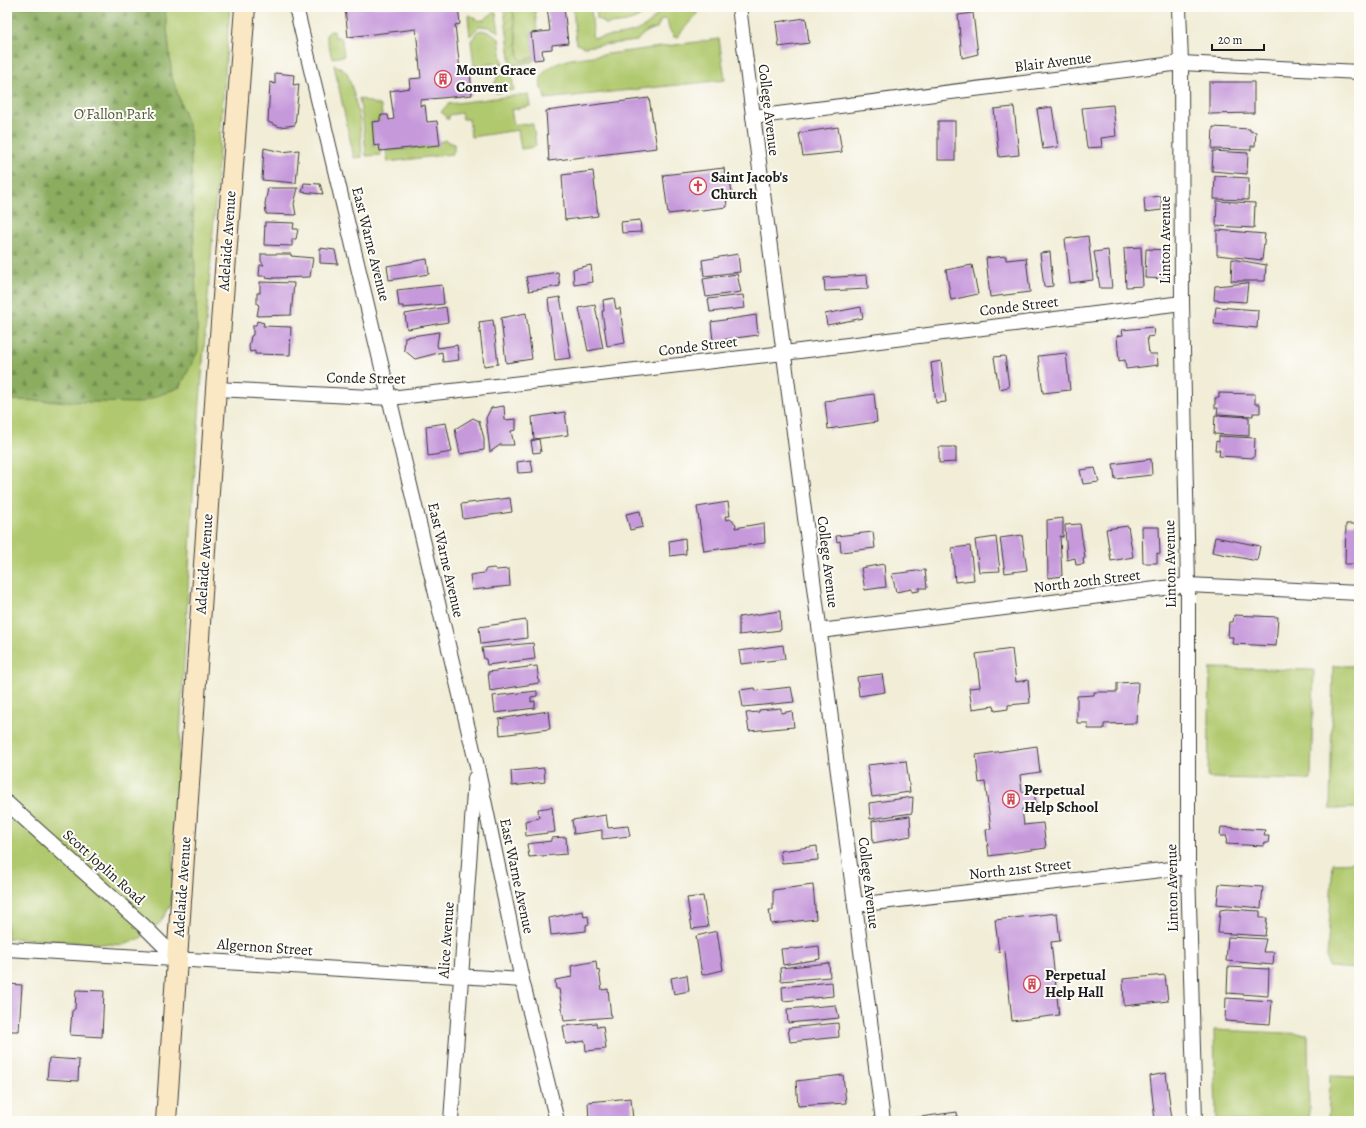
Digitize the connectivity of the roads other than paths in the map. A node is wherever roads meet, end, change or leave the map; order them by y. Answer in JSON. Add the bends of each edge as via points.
{"nodes":[{"id":1,"x":245,"y":7,"type":"edge"},
{"id":2,"x":296,"y":7,"type":"edge"},
{"id":3,"x":739,"y":7,"type":"edge"},
{"id":4,"x":1178,"y":7,"type":"edge"},
{"id":5,"x":1180,"y":63,"type":"junction"},
{"id":6,"x":1359,"y":72,"type":"edge"},
{"id":7,"x":753,"y":117,"type":"junction"},
{"id":8,"x":1182,"y":303,"type":"junction"},
{"id":9,"x":784,"y":353,"type":"junction"},
{"id":10,"x":216,"y":389,"type":"junction"},
{"id":11,"x":390,"y":398,"type":"junction"},
{"id":12,"x":1188,"y":585,"type":"junction"},
{"id":13,"x":1359,"y":593,"type":"edge"},
{"id":14,"x":820,"y":631,"type":"junction"},
{"id":15,"x":476,"y":762,"type":"junction"},
{"id":16,"x":7,"y":802,"type":"edge"},
{"id":17,"x":1188,"y":867,"type":"junction"},
{"id":18,"x":855,"y":905,"type":"junction"},
{"id":19,"x":7,"y":949,"type":"edge"},
{"id":20,"x":177,"y":959,"type":"junction"},
{"id":21,"x":460,"y":976,"type":"junction"},
{"id":22,"x":522,"y":980,"type":"junction"},
{"id":23,"x":166,"y":1121,"type":"edge"},
{"id":24,"x":450,"y":1121,"type":"edge"},
{"id":25,"x":557,"y":1121,"type":"edge"},
{"id":26,"x":883,"y":1121,"type":"edge"},
{"id":27,"x":1195,"y":1121,"type":"edge"}],
"edges":[{"from":1,"to":10,"type":"main road","name":"Adelaide Avenue"},
{"from":2,"to":11,"type":"street","name":"East Warne Avenue"},
{"from":3,"to":7,"type":"street","name":"College Avenue"},
{"from":4,"to":5,"type":"street","name":"Linton Avenue"},
{"from":5,"to":6,"type":"street","name":"Blair Avenue"},
{"from":5,"to":7,"type":"street","name":"Blair Avenue"},
{"from":5,"to":8,"type":"street","name":"Linton Avenue"},
{"from":7,"to":9,"type":"street","name":"College Avenue"},
{"from":8,"to":9,"type":"street","name":"Conde Street"},
{"from":8,"to":12,"type":"street","name":"Linton Avenue"},
{"from":9,"to":11,"type":"street","name":"Conde Street"},
{"from":9,"to":14,"type":"street","name":"College Avenue"},
{"from":10,"to":11,"type":"street","name":"Conde Street"},
{"from":10,"to":20,"type":"main road","name":"Adelaide Avenue"},
{"from":11,"to":15,"type":"street","name":"East Warne Avenue"},
{"from":12,"to":13,"type":"street","name":"North 20th Street"},
{"from":12,"to":14,"type":"street","name":"North 20th Street"},
{"from":12,"to":17,"type":"street","name":"Linton Avenue"},
{"from":14,"to":18,"type":"street","name":"College Avenue"},
{"from":15,"to":21,"type":"street","name":"Alice Avenue"},
{"from":15,"to":22,"type":"street","name":"East Warne Avenue"},
{"from":16,"to":20,"type":"street","name":"Scott Joplin Road"},
{"from":17,"to":18,"type":"street","name":"North 21st Street"},
{"from":17,"to":27,"type":"street","name":"Linton Avenue"},
{"from":18,"to":26,"type":"street","name":"College Avenue"},
{"from":19,"to":20,"type":"street","name":"Algernon Street"},
{"from":20,"to":21,"type":"street","name":"Algernon Street"},
{"from":20,"to":23,"type":"main road","name":"Adelaide Avenue"},
{"from":21,"to":22,"type":"street","name":"Algernon Street"},
{"from":21,"to":24,"type":"street","name":"Alice Avenue"},
{"from":22,"to":25,"type":"street","name":"East Warne Avenue"}]}
